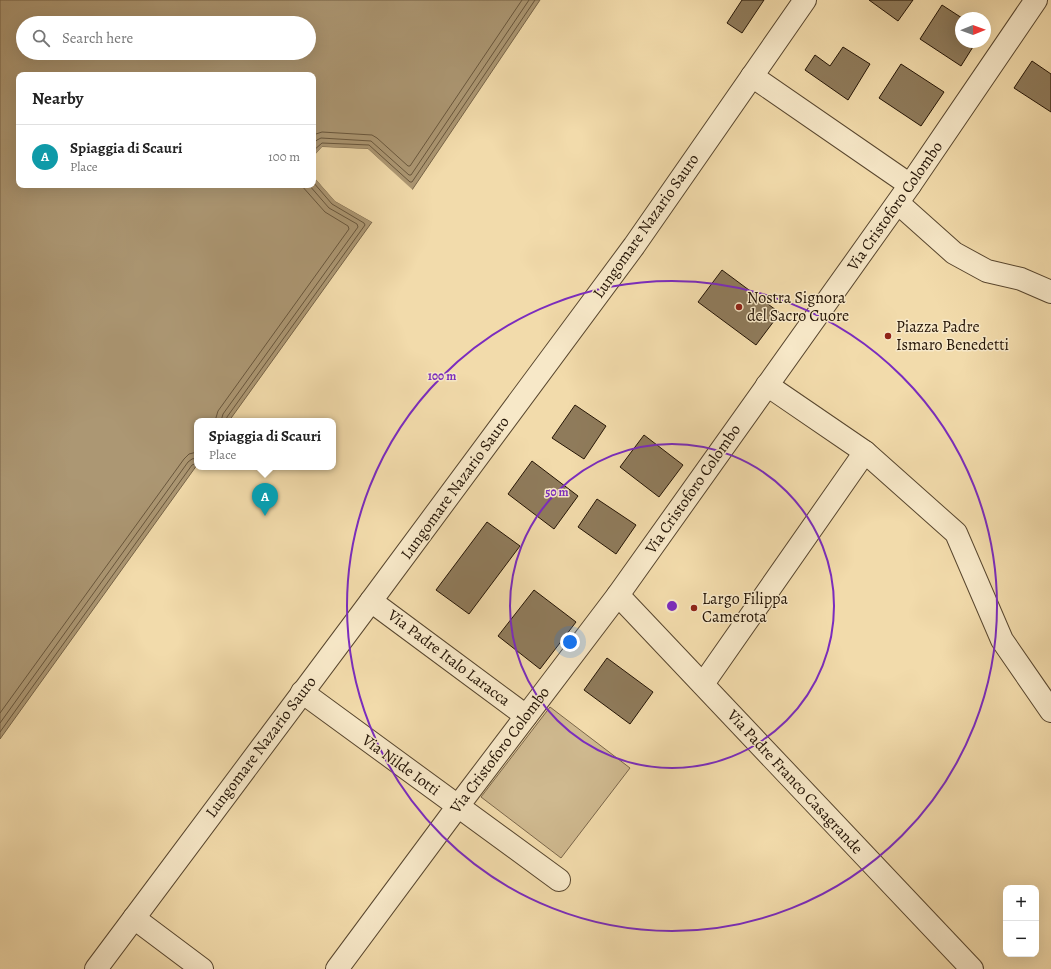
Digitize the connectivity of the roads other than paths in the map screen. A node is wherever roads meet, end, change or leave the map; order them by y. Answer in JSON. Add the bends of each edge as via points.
{"nodes":[{"id":1,"x":805,"y":0,"type":"edge"},
{"id":2,"x":1036,"y":0,"type":"edge"},
{"id":3,"x":752,"y":76,"type":"junction"},
{"id":4,"x":910,"y":185,"type":"junction"},
{"id":5,"x":898,"y":203,"type":"junction"},
{"id":6,"x":1051,"y":292,"type":"edge"},
{"id":7,"x":767,"y":385,"type":"junction"},
{"id":8,"x":865,"y":452,"type":"junction"},
{"id":9,"x":618,"y":595,"type":"junction"},
{"id":10,"x":372,"y":601,"type":"junction"},
{"id":11,"x":703,"y":684,"type":"junction"},
{"id":12,"x":302,"y":692,"type":"junction"},
{"id":13,"x":1051,"y":711,"type":"edge"},
{"id":14,"x":526,"y":716,"type":"junction"},
{"id":15,"x":458,"y":806,"type":"junction"},
{"id":16,"x":559,"y":880,"type":"dead end"},
{"id":17,"x":134,"y":918,"type":"junction"},
{"id":18,"x":96,"y":969,"type":"edge"},
{"id":19,"x":202,"y":969,"type":"edge"},
{"id":20,"x":337,"y":969,"type":"edge"},
{"id":21,"x":972,"y":969,"type":"edge"}],
"edges":[{"from":1,"to":3,"type":"street","name":"Lungomare Nazario Sauro"},
{"from":2,"to":4,"type":"street","name":"Via Cristoforo Colombo"},
{"from":3,"to":4,"type":"street"},
{"from":3,"to":10,"type":"street","name":"Lungomare Nazario Sauro","via":[[634,246]]},
{"from":4,"to":5,"type":"street","name":"Via Cristoforo Colombo"},
{"from":5,"to":6,"type":"street","via":[[954,253],[987,271],[1021,279]]},
{"from":5,"to":7,"type":"street","name":"Via Cristoforo Colombo"},
{"from":7,"to":8,"type":"street"},
{"from":7,"to":9,"type":"street","name":"Via Cristoforo Colombo"},
{"from":8,"to":11,"type":"street"},
{"from":8,"to":13,"type":"street","via":[[956,533],[1002,640]]},
{"from":9,"to":11,"type":"street","name":"Via Padre Franco Casagrande"},
{"from":9,"to":14,"type":"street","name":"Via Cristoforo Colombo"},
{"from":10,"to":12,"type":"street","name":"Lungomare Nazario Sauro"},
{"from":10,"to":14,"type":"street","name":"Via Padre Italo Laracca"},
{"from":11,"to":21,"type":"street","name":"Via Padre Franco Casagrande"},
{"from":12,"to":15,"type":"street","name":"Via Nilde Iotti"},
{"from":12,"to":17,"type":"street","name":"Lungomare Nazario Sauro"},
{"from":14,"to":15,"type":"street","name":"Via Cristoforo Colombo"},
{"from":15,"to":16,"type":"street","name":"Via Nilde Iotti"},
{"from":15,"to":20,"type":"street","name":"Via Cristoforo Colombo"},
{"from":17,"to":18,"type":"street","name":"Lungomare Nazario Sauro"},
{"from":17,"to":19,"type":"street"}]}
